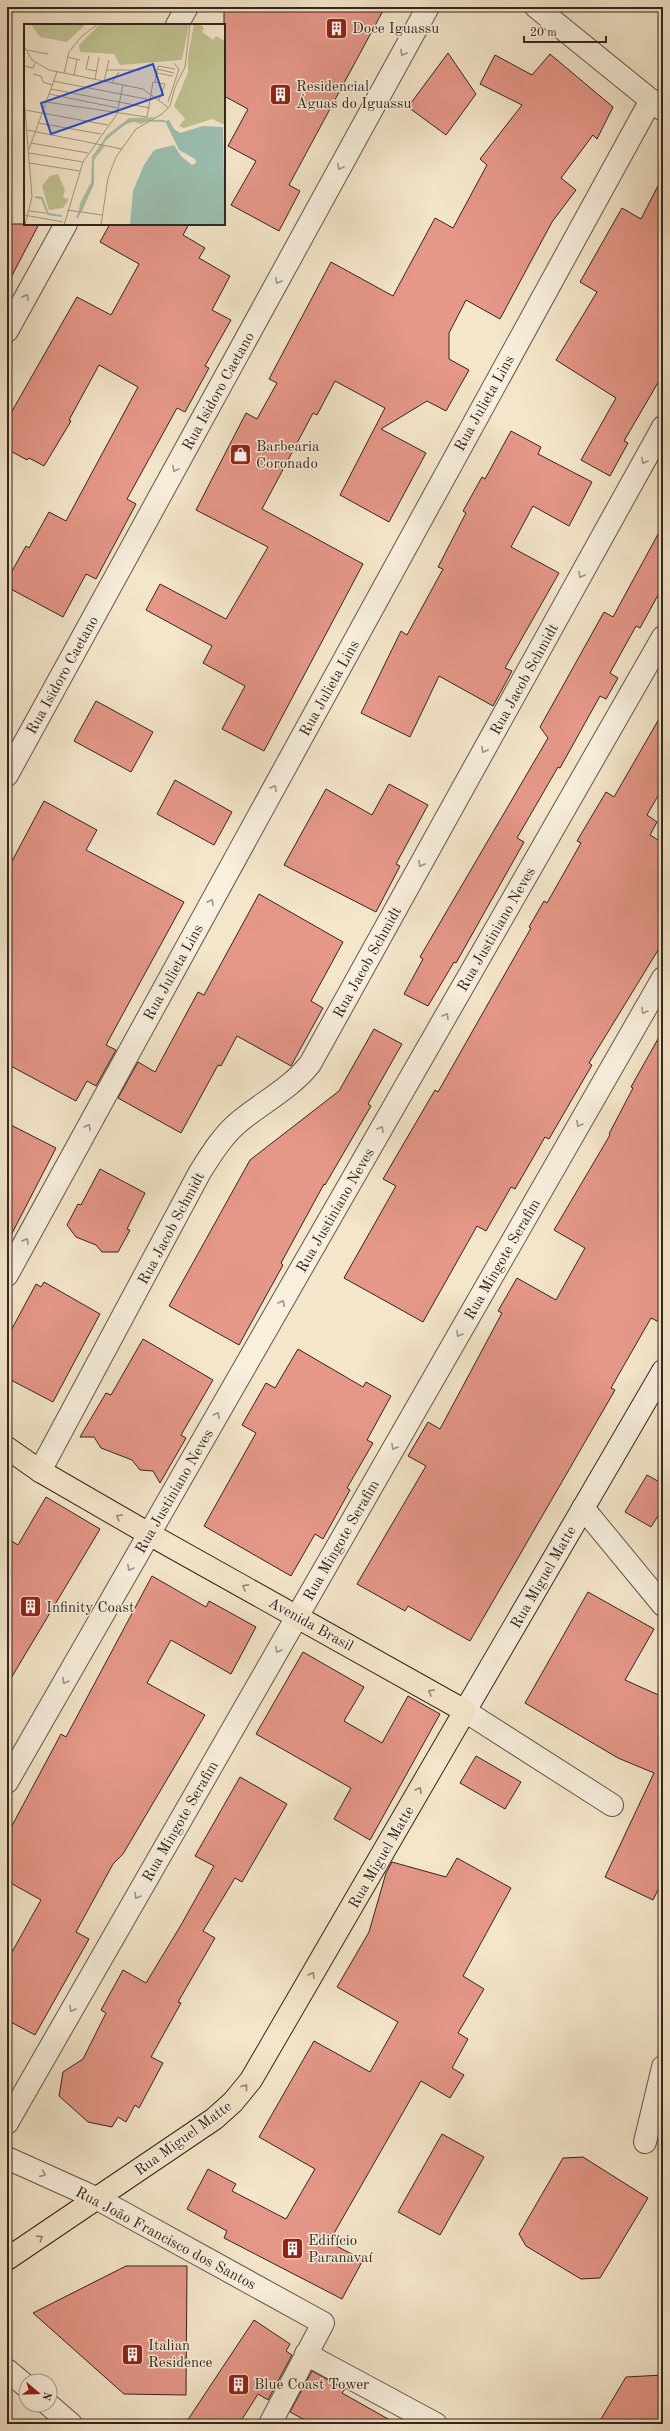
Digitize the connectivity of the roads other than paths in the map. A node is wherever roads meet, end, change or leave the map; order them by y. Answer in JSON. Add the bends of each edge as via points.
{"nodes":[{"id":1,"x":187,"y":7,"type":"edge"},
{"id":2,"x":428,"y":7,"type":"edge"},
{"id":3,"x":536,"y":7,"type":"edge"},
{"id":4,"x":178,"y":24,"type":"edge"},
{"id":5,"x":657,"y":105,"type":"edge"},
{"id":6,"x":65,"y":225,"type":"edge"},
{"id":7,"x":7,"y":331,"type":"edge"},
{"id":8,"x":663,"y":427,"type":"edge"},
{"id":9,"x":663,"y":637,"type":"edge"},
{"id":10,"x":7,"y":776,"type":"edge"},
{"id":11,"x":663,"y":978,"type":"edge"},
{"id":12,"x":7,"y":1275,"type":"edge"},
{"id":13,"x":663,"y":1371,"type":"edge"},
{"id":14,"x":7,"y":1448,"type":"edge"},
{"id":15,"x":40,"y":1471,"type":"junction"},
{"id":16,"x":583,"y":1508,"type":"junction"},
{"id":17,"x":149,"y":1534,"type":"junction"},
{"id":18,"x":663,"y":1605,"type":"edge"},
{"id":19,"x":297,"y":1616,"type":"junction"},
{"id":20,"x":465,"y":1711,"type":"junction"},
{"id":21,"x":7,"y":1782,"type":"edge"},
{"id":22,"x":612,"y":1805,"type":"dead end"},
{"id":23,"x":663,"y":2067,"type":"edge"},
{"id":24,"x":7,"y":2123,"type":"edge"},
{"id":25,"x":645,"y":2142,"type":"dead end"},
{"id":26,"x":7,"y":2158,"type":"edge"},
{"id":27,"x":98,"y":2200,"type":"junction"},
{"id":28,"x":7,"y":2259,"type":"edge"},
{"id":29,"x":306,"y":2354,"type":"junction"},
{"id":30,"x":7,"y":2370,"type":"edge"},
{"id":31,"x":18,"y":2379,"type":"edge"},
{"id":32,"x":58,"y":2413,"type":"edge"},
{"id":33,"x":71,"y":2424,"type":"edge"},
{"id":34,"x":270,"y":2424,"type":"edge"},
{"id":35,"x":436,"y":2424,"type":"edge"}],
"edges":[{"from":1,"to":4,"type":"street"},
{"from":2,"to":10,"type":"street","name":"Rua Isidoro Caetano","one_way":true},
{"from":3,"to":5,"type":"street"},
{"from":12,"to":5,"type":"street","name":"Rua Julieta Lins","one_way":true},
{"from":7,"to":6,"type":"street","one_way":true},
{"from":8,"to":15,"type":"street","name":"Rua Jacob Schmidt","one_way":true,"via":[[310,1064],[301,1076],[240,1121],[220,1141]]},
{"from":17,"to":9,"type":"street","name":"Rua Justiniano Neves","one_way":true},
{"from":11,"to":19,"type":"street","name":"Rua Mingote Serafim","one_way":true},
{"from":13,"to":16,"type":"street","name":"Rua Miguel Matte"},
{"from":14,"to":15,"type":"main road","name":"Avenida Brasil"},
{"from":17,"to":15,"type":"main road","name":"Avenida Brasil","one_way":true},
{"from":16,"to":18,"type":"street"},
{"from":16,"to":20,"type":"street","name":"Rua Miguel Matte"},
{"from":19,"to":17,"type":"main road","name":"Avenida Brasil","one_way":true},
{"from":17,"to":21,"type":"street","name":"Rua Justiniano Neves","one_way":true},
{"from":20,"to":19,"type":"main road","name":"Avenida Brasil","one_way":true},
{"from":19,"to":24,"type":"street","name":"Rua Mingote Serafim","one_way":true},
{"from":20,"to":22,"type":"street","name":"Avenida Brasil"},
{"from":27,"to":20,"type":"main road","name":"Rua Miguel Matte","one_way":true,"via":[[214,2119],[234,2102],[251,2080]]},
{"from":23,"to":25,"type":"street"},
{"from":26,"to":27,"type":"street","name":"Rua João Francisco dos Santos","one_way":true},
{"from":28,"to":27,"type":"main road","name":"Rua Miguel Matte","one_way":true},
{"from":27,"to":29,"type":"street","name":"Rua João Francisco dos Santos","via":[[323,2323]]},
{"from":29,"to":34,"type":"street"},
{"from":29,"to":35,"type":"street"},
{"from":30,"to":31,"type":"street"},
{"from":32,"to":33,"type":"street"}]}
